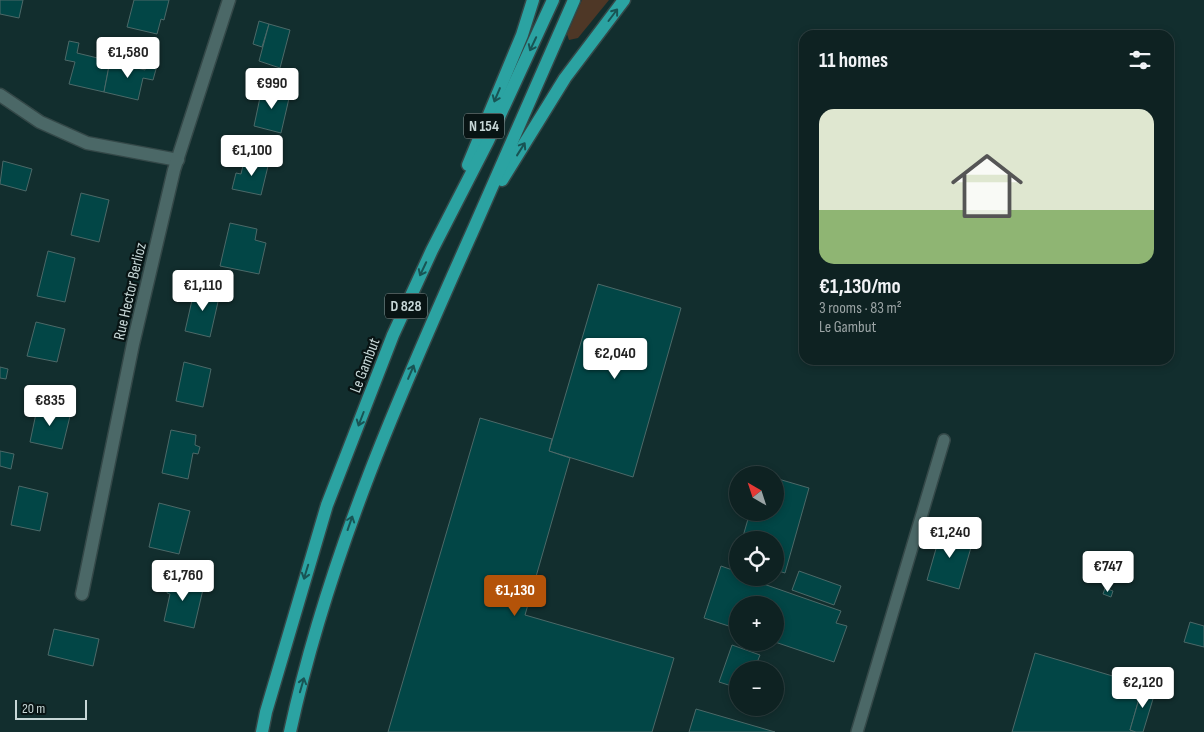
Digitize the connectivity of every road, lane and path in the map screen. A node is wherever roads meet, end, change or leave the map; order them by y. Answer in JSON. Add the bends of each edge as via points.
{"nodes":[{"id":1,"x":229,"y":0,"type":"edge"},
{"id":2,"x":533,"y":0,"type":"edge"},
{"id":3,"x":553,"y":0,"type":"edge"},
{"id":4,"x":574,"y":0,"type":"edge"},
{"id":5,"x":624,"y":0,"type":"edge"},
{"id":6,"x":0,"y":95,"type":"edge"},
{"id":7,"x":178,"y":160,"type":"junction"},
{"id":8,"x":477,"y":221,"type":"junction"},
{"id":9,"x":432,"y":250,"type":"junction"},
{"id":10,"x":944,"y":440,"type":"dead end"},
{"id":11,"x":82,"y":594,"type":"dead end"},
{"id":12,"x":262,"y":732,"type":"edge"},
{"id":13,"x":290,"y":732,"type":"edge"},
{"id":14,"x":857,"y":732,"type":"edge"}],
"edges":[{"from":1,"to":7,"type":"street","name":"Rue Hector Berlioz"},
{"from":2,"to":9,"type":"main road","number":"N 154","one_way":true,"via":[[522,35]]},
{"from":3,"to":9,"type":"main road","name":"Le Gambut","number":"D 828","one_way":true,"via":[[488,141]]},
{"from":4,"to":8,"type":"main road","number":"D 828"},
{"from":8,"to":5,"type":"main road","number":"D 828","one_way":true,"via":[[565,78]]},
{"from":6,"to":7,"type":"street","via":[[40,122],[87,143]]},
{"from":7,"to":11,"type":"street","name":"Rue Hector Berlioz","via":[[133,344]]},
{"from":13,"to":8,"type":"main road","number":"D 828","one_way":true,"via":[[351,521],[425,337]]},
{"from":9,"to":12,"type":"main road","name":"Le Gambut","number":"D 828","one_way":true,"via":[[393,335],[327,505]]},
{"from":10,"to":14,"type":"lane"}]}
